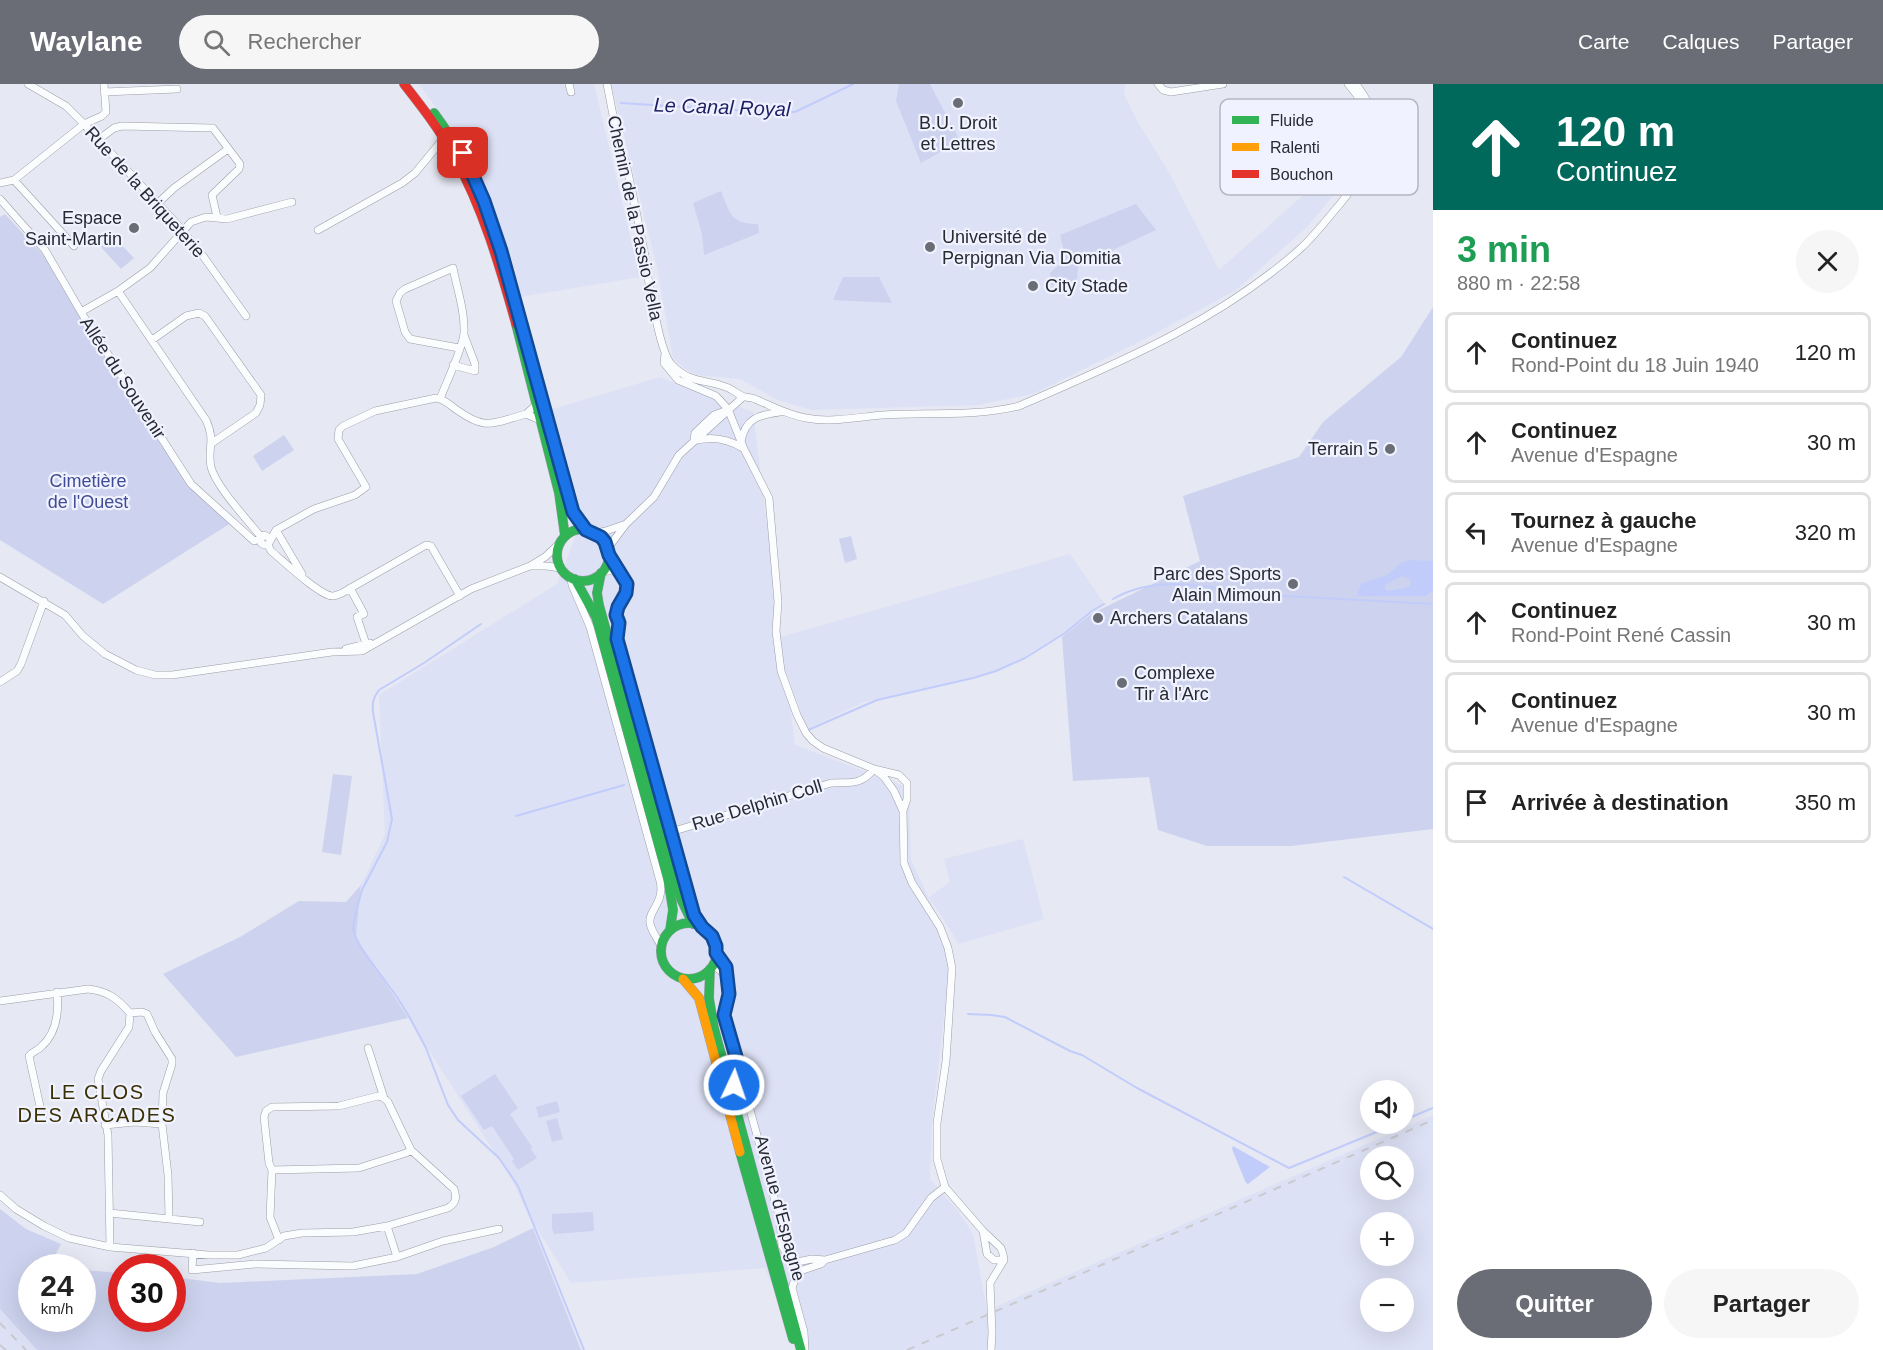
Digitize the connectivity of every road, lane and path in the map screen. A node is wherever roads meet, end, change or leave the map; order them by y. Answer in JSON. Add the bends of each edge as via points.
{"nodes":[{"id":1,"x":28,"y":84,"type":"edge"},
{"id":2,"x":104,"y":84,"type":"edge"},
{"id":3,"x":404,"y":84,"type":"edge"},
{"id":4,"x":411,"y":84,"type":"edge"},
{"id":5,"x":569,"y":84,"type":"edge"},
{"id":6,"x":607,"y":84,"type":"edge"},
{"id":7,"x":1158,"y":84,"type":"edge"},
{"id":8,"x":1223,"y":84,"type":"edge"},
{"id":9,"x":1348,"y":84,"type":"edge"},
{"id":10,"x":1356,"y":84,"type":"edge"},
{"id":11,"x":177,"y":89,"type":"edge"},
{"id":12,"x":572,"y":92,"type":"dead end"},
{"id":13,"x":104,"y":93,"type":"junction"},
{"id":14,"x":1359,"y":99,"type":"edge"},
{"id":15,"x":1367,"y":99,"type":"edge"},
{"id":16,"x":84,"y":124,"type":"junction"},
{"id":17,"x":444,"y":138,"type":"junction"},
{"id":18,"x":98,"y":140,"type":"junction"},
{"id":19,"x":228,"y":149,"type":"junction"},
{"id":20,"x":14,"y":180,"type":"junction"},
{"id":21,"x":0,"y":183,"type":"edge"},
{"id":22,"x":1346,"y":195,"type":"edge"},
{"id":23,"x":0,"y":199,"type":"edge"},
{"id":24,"x":292,"y":202,"type":"dead end"},
{"id":25,"x":157,"y":204,"type":"junction"},
{"id":26,"x":217,"y":217,"type":"junction"},
{"id":27,"x":318,"y":230,"type":"dead end"},
{"id":28,"x":183,"y":233,"type":"junction"},
{"id":29,"x":74,"y":246,"type":"dead end"},
{"id":30,"x":118,"y":291,"type":"junction"},
{"id":31,"x":81,"y":312,"type":"junction"},
{"id":32,"x":246,"y":316,"type":"dead end"},
{"id":33,"x":464,"y":335,"type":"junction"},
{"id":34,"x":152,"y":340,"type":"junction"},
{"id":35,"x":459,"y":348,"type":"junction"},
{"id":36,"x":665,"y":352,"type":"junction"},
{"id":37,"x":453,"y":365,"type":"junction"},
{"id":38,"x":744,"y":397,"type":"junction"},
{"id":39,"x":440,"y":399,"type":"junction"},
{"id":40,"x":536,"y":405,"type":"junction"},
{"id":41,"x":728,"y":410,"type":"junction"},
{"id":42,"x":781,"y":411,"type":"junction"},
{"id":43,"x":526,"y":414,"type":"junction"},
{"id":44,"x":540,"y":420,"type":"junction"},
{"id":45,"x":694,"y":440,"type":"junction"},
{"id":46,"x":212,"y":443,"type":"junction"},
{"id":47,"x":742,"y":445,"type":"junction"},
{"id":48,"x":626,"y":524,"type":"junction"},
{"id":49,"x":276,"y":530,"type":"junction"},
{"id":50,"x":591,"y":531,"type":"junction"},
{"id":51,"x":261,"y":538,"type":"junction"},
{"id":52,"x":563,"y":539,"type":"junction"},
{"id":53,"x":269,"y":541,"type":"junction"},
{"id":54,"x":608,"y":552,"type":"junction"},
{"id":55,"x":530,"y":566,"type":"junction"},
{"id":56,"x":561,"y":568,"type":"junction"},
{"id":57,"x":617,"y":571,"type":"junction"},
{"id":58,"x":602,"y":572,"type":"junction"},
{"id":59,"x":0,"y":577,"type":"edge"},
{"id":60,"x":305,"y":579,"type":"junction"},
{"id":61,"x":573,"y":579,"type":"junction"},
{"id":62,"x":350,"y":588,"type":"junction"},
{"id":63,"x":460,"y":596,"type":"junction"},
{"id":64,"x":44,"y":601,"type":"junction"},
{"id":65,"x":381,"y":641,"type":"junction"},
{"id":66,"x":366,"y":644,"type":"junction"},
{"id":67,"x":338,"y":652,"type":"junction"},
{"id":68,"x":0,"y":682,"type":"edge"},
{"id":69,"x":874,"y":769,"type":"junction"},
{"id":70,"x":903,"y":811,"type":"junction"},
{"id":71,"x":671,"y":832,"type":"junction"},
{"id":72,"x":698,"y":925,"type":"junction"},
{"id":73,"x":670,"y":930,"type":"junction"},
{"id":74,"x":661,"y":946,"type":"junction"},
{"id":75,"x":716,"y":953,"type":"junction"},
{"id":76,"x":711,"y":967,"type":"junction"},
{"id":77,"x":684,"y":979,"type":"junction"},
{"id":78,"x":728,"y":982,"type":"junction"},
{"id":79,"x":57,"y":992,"type":"junction"},
{"id":80,"x":0,"y":1001,"type":"edge"},
{"id":81,"x":130,"y":1013,"type":"junction"},
{"id":82,"x":368,"y":1048,"type":"dead end"},
{"id":83,"x":739,"y":1067,"type":"junction"},
{"id":84,"x":384,"y":1098,"type":"junction"},
{"id":85,"x":739,"y":1118,"type":"junction"},
{"id":86,"x":43,"y":1120,"type":"dead end"},
{"id":87,"x":162,"y":1124,"type":"junction"},
{"id":88,"x":105,"y":1125,"type":"junction"},
{"id":89,"x":411,"y":1150,"type":"junction"},
{"id":90,"x":272,"y":1170,"type":"junction"},
{"id":91,"x":945,"y":1187,"type":"junction"},
{"id":92,"x":0,"y":1195,"type":"edge"},
{"id":93,"x":109,"y":1213,"type":"junction"},
{"id":94,"x":170,"y":1218,"type":"junction"},
{"id":95,"x":200,"y":1221,"type":"dead end"},
{"id":96,"x":387,"y":1226,"type":"junction"},
{"id":97,"x":500,"y":1229,"type":"dead end"},
{"id":98,"x":983,"y":1231,"type":"junction"},
{"id":99,"x":279,"y":1240,"type":"junction"},
{"id":100,"x":110,"y":1247,"type":"junction"},
{"id":101,"x":193,"y":1253,"type":"junction"},
{"id":102,"x":397,"y":1257,"type":"junction"},
{"id":103,"x":825,"y":1260,"type":"junction"},
{"id":104,"x":1004,"y":1260,"type":"junction"},
{"id":105,"x":797,"y":1262,"type":"junction"},
{"id":106,"x":800,"y":1271,"type":"junction"},
{"id":107,"x":796,"y":1350,"type":"edge"},
{"id":108,"x":803,"y":1350,"type":"edge"},
{"id":109,"x":991,"y":1350,"type":"edge"}],
"edges":[{"from":1,"to":16,"type":"street","name":"Rue de la Briqueterie","via":[[66,106]]},
{"from":2,"to":13,"type":"street"},
{"from":3,"to":17,"type":"main road"},
{"from":4,"to":50,"type":"main road","via":[[463,153],[484,201],[573,512]]},
{"from":5,"to":12,"type":"street"},
{"from":6,"to":36,"type":"street","name":"Chemin de la Passio Vella"},
{"from":7,"to":8,"type":"street","via":[[1172,92]]},
{"from":9,"to":14,"type":"street"},
{"from":10,"to":15,"type":"street"},
{"from":11,"to":13,"type":"street"},
{"from":13,"to":16,"type":"street","via":[[106,112]]},
{"from":16,"to":18,"type":"street","name":"Rue de la Briqueterie"},
{"from":16,"to":20,"type":"street"},
{"from":17,"to":27,"type":"street","via":[[415,174]]},
{"from":17,"to":40,"type":"main road","via":[[475,198],[492,244]]},
{"from":18,"to":19,"type":"street","via":[[122,126],[213,128]]},
{"from":18,"to":25,"type":"street","name":"Rue de la Briqueterie"},
{"from":19,"to":25,"type":"street"},
{"from":19,"to":26,"type":"street","via":[[240,164],[212,195]]},
{"from":20,"to":21,"type":"street"},
{"from":20,"to":29,"type":"street"},
{"from":22,"to":42,"type":"street","name":"Chemin de la Passio Vella","via":[[1301,248],[1230,303],[1161,341],[1019,406],[970,413],[825,420]]},
{"from":23,"to":31,"type":"street","name":"Allée du Souvenir","via":[[45,250]]},
{"from":24,"to":26,"type":"street","via":[[227,219]]},
{"from":25,"to":28,"type":"street","name":"Rue de la Briqueterie"},
{"from":26,"to":28,"type":"street","via":[[191,222]]},
{"from":28,"to":30,"type":"street","via":[[150,268]]},
{"from":28,"to":32,"type":"street","name":"Rue de la Briqueterie"},
{"from":30,"to":31,"type":"street"},
{"from":30,"to":34,"type":"street"},
{"from":31,"to":51,"type":"street","name":"Allée du Souvenir","via":[[191,484],[254,541]]},
{"from":33,"to":35,"type":"street"},
{"from":33,"to":35,"type":"street","via":[[453,268],[400,293],[396,301],[410,339]]},
{"from":33,"to":37,"type":"street","via":[[475,371]]},
{"from":34,"to":46,"type":"street","via":[[206,420]]},
{"from":34,"to":46,"type":"street","via":[[186,316],[200,313],[261,395],[256,413]]},
{"from":35,"to":37,"type":"street"},
{"from":36,"to":38,"type":"street","name":"Chemin de la Passio Vella","via":[[671,364],[686,375],[724,386]]},
{"from":36,"to":41,"type":"street","name":"Chemin de la Passio Vella","via":[[664,363],[678,380],[716,396]]},
{"from":37,"to":39,"type":"street"},
{"from":38,"to":41,"type":"street"},
{"from":38,"to":42,"type":"street","name":"Chemin de la Passio Vella"},
{"from":39,"to":43,"type":"street","via":[[480,424]]},
{"from":39,"to":49,"type":"street","via":[[375,411],[343,426],[338,439],[366,486],[355,495],[314,509]]},
{"from":40,"to":43,"type":"street"},
{"from":40,"to":44,"type":"main road"},
{"from":41,"to":45,"type":"street","via":[[714,415],[695,433]]},
{"from":41,"to":47,"type":"street","name":"Chemin de la Passio Vella"},
{"from":42,"to":47,"type":"street","via":[[751,421],[743,431]]},
{"from":43,"to":44,"type":"street"},
{"from":44,"to":52,"type":"main road","via":[[562,502]]},
{"from":45,"to":47,"type":"street","via":[[716,438]]},
{"from":45,"to":48,"type":"street","via":[[679,455],[654,497]]},
{"from":46,"to":51,"type":"street","via":[[210,464],[218,482]]},
{"from":47,"to":69,"type":"street","name":"Chemin de la Passio Vella","via":[[769,498],[778,602],[777,644],[798,715],[808,736],[823,748]]},
{"from":48,"to":50,"type":"street"},
{"from":48,"to":54,"type":"street"},
{"from":49,"to":53,"type":"street"},
{"from":49,"to":60,"type":"street"},
{"from":50,"to":52,"type":"main road","via":[[575,530]]},
{"from":50,"to":54,"type":"main road","via":[[601,537]]},
{"from":51,"to":53,"type":"street","via":[[264,545]]},
{"from":52,"to":55,"type":"street"},
{"from":52,"to":56,"type":"main road","via":[[557,555]]},
{"from":53,"to":60,"type":"street","via":[[271,551]]},
{"from":54,"to":57,"type":"street"},
{"from":54,"to":58,"type":"main road"},
{"from":55,"to":56,"type":"street"},
{"from":55,"to":63,"type":"street"},
{"from":56,"to":61,"type":"main road"},
{"from":57,"to":58,"type":"street"},
{"from":57,"to":71,"type":"street","via":[[627,584],[616,615],[617,639]]},
{"from":58,"to":61,"type":"main road","via":[[589,580]]},
{"from":58,"to":72,"type":"main road","via":[[597,593],[599,605],[681,900]]},
{"from":59,"to":64,"type":"street"},
{"from":60,"to":62,"type":"street","via":[[333,596]]},
{"from":61,"to":73,"type":"main road","via":[[596,617],[668,879],[674,908]]},
{"from":61,"to":74,"type":"street","via":[[590,627],[660,881],[662,896],[650,923]]},
{"from":62,"to":63,"type":"street","via":[[426,545],[431,546]]},
{"from":62,"to":66,"type":"street","via":[[364,614],[357,617]]},
{"from":63,"to":65,"type":"street"},
{"from":64,"to":67,"type":"street","via":[[65,615],[105,654],[155,675]]},
{"from":64,"to":68,"type":"street","via":[[21,664]]},
{"from":65,"to":66,"type":"street"},
{"from":65,"to":67,"type":"street","via":[[362,651]]},
{"from":66,"to":67,"type":"street"},
{"from":69,"to":70,"type":"street","name":"Chemin de la Passio Vella","via":[[894,790]]},
{"from":69,"to":70,"type":"street","via":[[899,775],[906,783]]},
{"from":69,"to":71,"type":"street","name":"Rue Delphin Coll","via":[[858,783],[831,783]]},
{"from":70,"to":91,"type":"street","name":"Chemin de la Passio Vella","via":[[904,863],[946,940],[952,968],[936,1142]]},
{"from":71,"to":72,"type":"street"},
{"from":72,"to":73,"type":"main road","via":[[679,925]]},
{"from":72,"to":75,"type":"main road","via":[[712,936]]},
{"from":73,"to":74,"type":"main road"},
{"from":74,"to":77,"type":"main road","via":[[666,968]]},
{"from":75,"to":76,"type":"main road"},
{"from":75,"to":78,"type":"street","name":"Avenue d'Espagne","via":[[726,967]]},
{"from":76,"to":77,"type":"main road","via":[[698,977]]},
{"from":76,"to":78,"type":"street","via":[[721,971]]},
{"from":76,"to":85,"type":"main road","name":"Avenue d'Espagne","via":[[709,1005]]},
{"from":77,"to":107,"type":"main road","name":"Avenue d'Espagne","via":[[699,998]]},
{"from":78,"to":83,"type":"street","name":"Avenue d'Espagne","via":[[724,1015]]},
{"from":79,"to":80,"type":"street"},
{"from":79,"to":81,"type":"street","via":[[100,991],[117,999]]},
{"from":79,"to":86,"type":"street","via":[[57,1021],[46,1041],[29,1056]]},
{"from":81,"to":87,"type":"street","via":[[147,1014],[172,1059],[163,1093]]},
{"from":81,"to":88,"type":"street","via":[[129,1027],[98,1079]]},
{"from":82,"to":84,"type":"street"},
{"from":83,"to":85,"type":"street","via":[[734,1085]]},
{"from":83,"to":105,"type":"street","name":"Avenue d'Espagne","via":[[780,1219],[782,1246]]},
{"from":84,"to":89,"type":"street"},
{"from":84,"to":90,"type":"street","via":[[378,1096],[339,1106],[268,1108],[264,1117]]},
{"from":85,"to":108,"type":"main road","name":"Avenue d'Espagne"},
{"from":87,"to":88,"type":"street"},
{"from":87,"to":94,"type":"street"},
{"from":88,"to":93,"type":"street"},
{"from":89,"to":90,"type":"street","via":[[359,1168]]},
{"from":89,"to":96,"type":"street","via":[[454,1189],[454,1204]]},
{"from":90,"to":99,"type":"street","via":[[270,1217]]},
{"from":91,"to":98,"type":"street","name":"Chemin de la Passio Vella"},
{"from":91,"to":103,"type":"street","via":[[931,1198],[906,1233],[895,1240]]},
{"from":92,"to":100,"type":"street","via":[[16,1209],[64,1236]]},
{"from":93,"to":94,"type":"street"},
{"from":93,"to":100,"type":"street"},
{"from":94,"to":95,"type":"street"},
{"from":96,"to":99,"type":"street","via":[[353,1232],[302,1233]]},
{"from":96,"to":102,"type":"street"},
{"from":97,"to":102,"type":"street","via":[[443,1241]]},
{"from":98,"to":104,"type":"street","name":"Chemin de la Passio Vella","via":[[1001,1248]]},
{"from":98,"to":104,"type":"street","name":"Chemin de la Passio Vella","via":[[987,1254],[994,1260]]},
{"from":99,"to":101,"type":"street","via":[[266,1248],[238,1255]]},
{"from":100,"to":101,"type":"street"},
{"from":101,"to":102,"type":"street","via":[[192,1270],[255,1264],[353,1266]]},
{"from":103,"to":105,"type":"street"},
{"from":103,"to":106,"type":"street"},
{"from":104,"to":109,"type":"street","via":[[990,1283]]},
{"from":105,"to":106,"type":"street","name":"Avenue d'Espagne"},
{"from":106,"to":108,"type":"street","name":"Avenue d'Espagne","via":[[792,1288],[804,1332]]}]}
